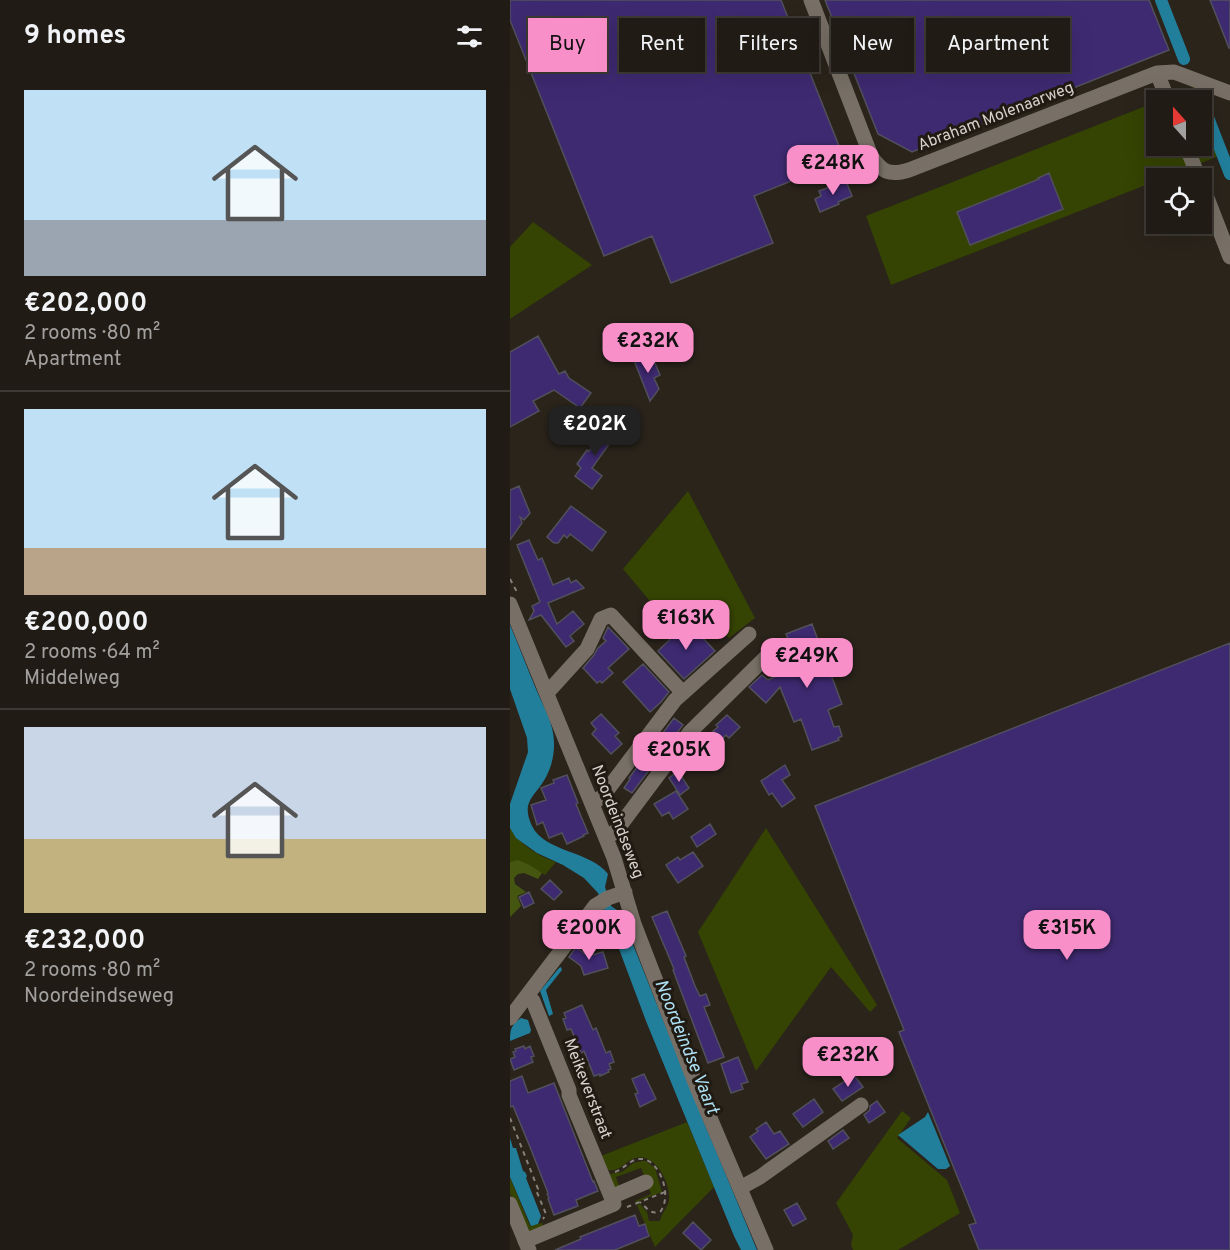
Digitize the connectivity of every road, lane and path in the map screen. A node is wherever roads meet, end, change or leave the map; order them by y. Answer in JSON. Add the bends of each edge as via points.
{"nodes":[{"id":1,"x":811,"y":0,"type":"edge"},
{"id":2,"x":1157,"y":73,"type":"junction"},
{"id":3,"x":1164,"y":90,"type":"edge"},
{"id":4,"x":1230,"y":93,"type":"edge"},
{"id":5,"x":1212,"y":211,"type":"edge"},
{"id":6,"x":1230,"y":257,"type":"edge"},
{"id":7,"x":510,"y":604,"type":"edge"},
{"id":8,"x":749,"y":634,"type":"dead end"},
{"id":9,"x":770,"y":653,"type":"dead end"},
{"id":10,"x":547,"y":693,"type":"junction"},
{"id":11,"x":683,"y":693,"type":"junction"},
{"id":12,"x":592,"y":803,"type":"junction"},
{"id":13,"x":606,"y":838,"type":"junction"},
{"id":14,"x":625,"y":892,"type":"junction"},
{"id":15,"x":527,"y":996,"type":"junction"},
{"id":16,"x":510,"y":1018,"type":"edge"},
{"id":17,"x":861,"y":1105,"type":"dead end"},
{"id":18,"x":510,"y":1118,"type":"edge"},
{"id":19,"x":646,"y":1182,"type":"dead end"},
{"id":20,"x":740,"y":1188,"type":"junction"},
{"id":21,"x":665,"y":1192,"type":"dead end"},
{"id":22,"x":612,"y":1200,"type":"junction"},
{"id":23,"x":510,"y":1204,"type":"edge"},
{"id":24,"x":547,"y":1233,"type":"junction"},
{"id":25,"x":527,"y":1246,"type":"edge"},
{"id":26,"x":766,"y":1250,"type":"edge"}],
"edges":[{"from":1,"to":2,"type":"street","name":"Abraham Molenaarweg","via":[[871,156],[885,172],[897,174]]},
{"from":2,"to":3,"type":"street"},
{"from":2,"to":4,"type":"street","name":"Abraham Molenaarweg","via":[[1174,72]]},
{"from":5,"to":6,"type":"street"},
{"from":7,"to":10,"type":"street","name":"Noordeindseweg"},
{"from":8,"to":11,"type":"street"},
{"from":9,"to":13,"type":"street","via":[[690,732],[616,831]]},
{"from":10,"to":11,"type":"street","via":[[587,650],[601,619],[611,615]]},
{"from":10,"to":12,"type":"street","name":"Noordeindseweg"},
{"from":11,"to":12,"type":"street","via":[[602,797]]},
{"from":12,"to":13,"type":"street","name":"Noordeindseweg"},
{"from":13,"to":14,"type":"street","name":"Noordeindseweg"},
{"from":14,"to":15,"type":"street","via":[[595,906]]},
{"from":14,"to":20,"type":"street","name":"Noordeindseweg","via":[[696,1085]]},
{"from":15,"to":16,"type":"street"},
{"from":15,"to":22,"type":"street","name":"Meikeverstraat","via":[[533,1001]]},
{"from":17,"to":20,"type":"street"},
{"from":18,"to":24,"type":"path","via":[[538,1189]]},
{"from":19,"to":22,"type":"street"},
{"from":20,"to":26,"type":"street","name":"Noordeindseweg"},
{"from":21,"to":22,"type":"path","via":[[622,1209]]},
{"from":22,"to":24,"type":"street"},
{"from":23,"to":25,"type":"street"},
{"from":24,"to":25,"type":"street"}]}
